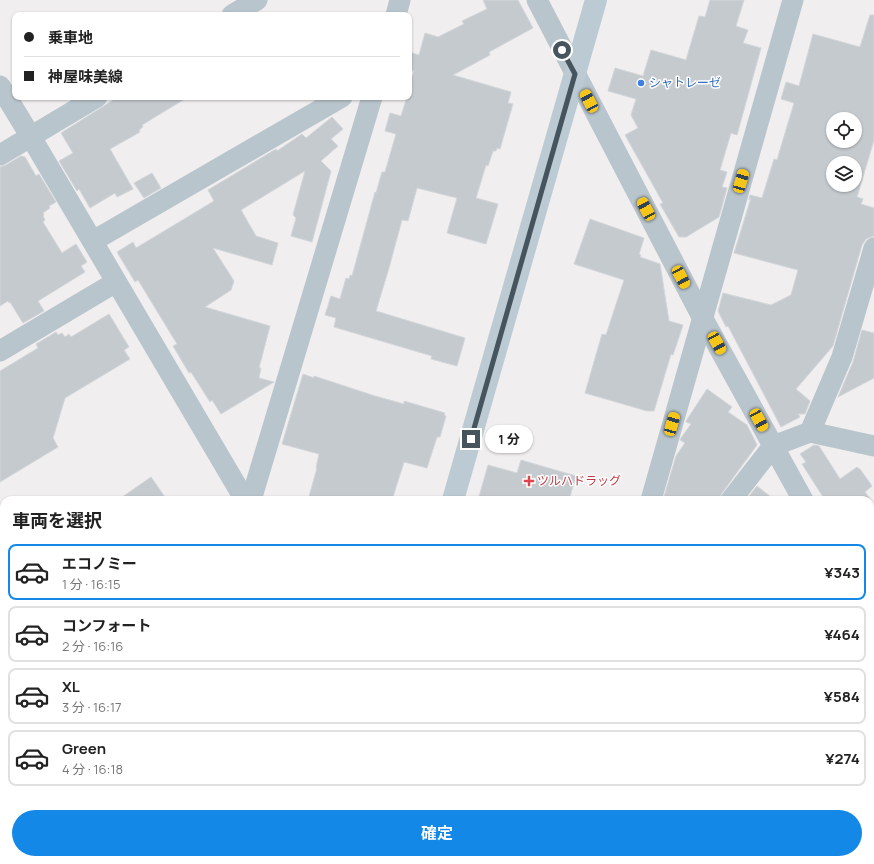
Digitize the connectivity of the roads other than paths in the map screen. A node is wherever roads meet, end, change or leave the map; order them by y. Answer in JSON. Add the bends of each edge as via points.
{"nodes":[{"id":1,"x":257,"y":0,"type":"edge"},
{"id":2,"x":400,"y":0,"type":"edge"},
{"id":3,"x":537,"y":0,"type":"edge"},
{"id":4,"x":596,"y":0,"type":"edge"},
{"id":5,"x":793,"y":0,"type":"edge"},
{"id":6,"x":237,"y":12,"type":"edge"},
{"id":7,"x":397,"y":12,"type":"edge"},
{"id":8,"x":575,"y":74,"type":"junction"},
{"id":9,"x":0,"y":86,"type":"edge"},
{"id":10,"x":92,"y":100,"type":"edge"},
{"id":11,"x":337,"y":100,"type":"edge"},
{"id":12,"x":371,"y":100,"type":"edge"},
{"id":13,"x":31,"y":136,"type":"junction"},
{"id":14,"x":0,"y":155,"type":"edge"},
{"id":15,"x":93,"y":241,"type":"junction"},
{"id":16,"x":874,"y":248,"type":"edge"},
{"id":17,"x":116,"y":282,"type":"junction"},
{"id":18,"x":702,"y":317,"type":"junction"},
{"id":19,"x":0,"y":351,"type":"edge"},
{"id":20,"x":810,"y":432,"type":"junction"},
{"id":21,"x":773,"y":446,"type":"junction"},
{"id":22,"x":874,"y":446,"type":"edge"},
{"id":23,"x":243,"y":496,"type":"edge"},
{"id":24,"x":252,"y":496,"type":"edge"},
{"id":25,"x":454,"y":496,"type":"edge"},
{"id":26,"x":652,"y":496,"type":"edge"},
{"id":27,"x":734,"y":496,"type":"edge"},
{"id":28,"x":801,"y":496,"type":"edge"}],
"edges":[{"from":1,"to":6,"type":"street"},
{"from":2,"to":7,"type":"street"},
{"from":3,"to":8,"type":"street"},
{"from":4,"to":8,"type":"main road"},
{"from":5,"to":18,"type":"street"},
{"from":8,"to":18,"type":"street"},
{"from":8,"to":25,"type":"main road"},
{"from":9,"to":13,"type":"street"},
{"from":10,"to":13,"type":"street"},
{"from":11,"to":15,"type":"street"},
{"from":12,"to":24,"type":"street"},
{"from":13,"to":14,"type":"street"},
{"from":13,"to":15,"type":"street"},
{"from":15,"to":17,"type":"street"},
{"from":16,"to":20,"type":"street","via":[[842,357]]},
{"from":17,"to":19,"type":"street"},
{"from":17,"to":23,"type":"street"},
{"from":18,"to":21,"type":"street"},
{"from":18,"to":26,"type":"street"},
{"from":20,"to":21,"type":"street"},
{"from":20,"to":22,"type":"street"},
{"from":21,"to":27,"type":"street"},
{"from":21,"to":28,"type":"street"}]}
